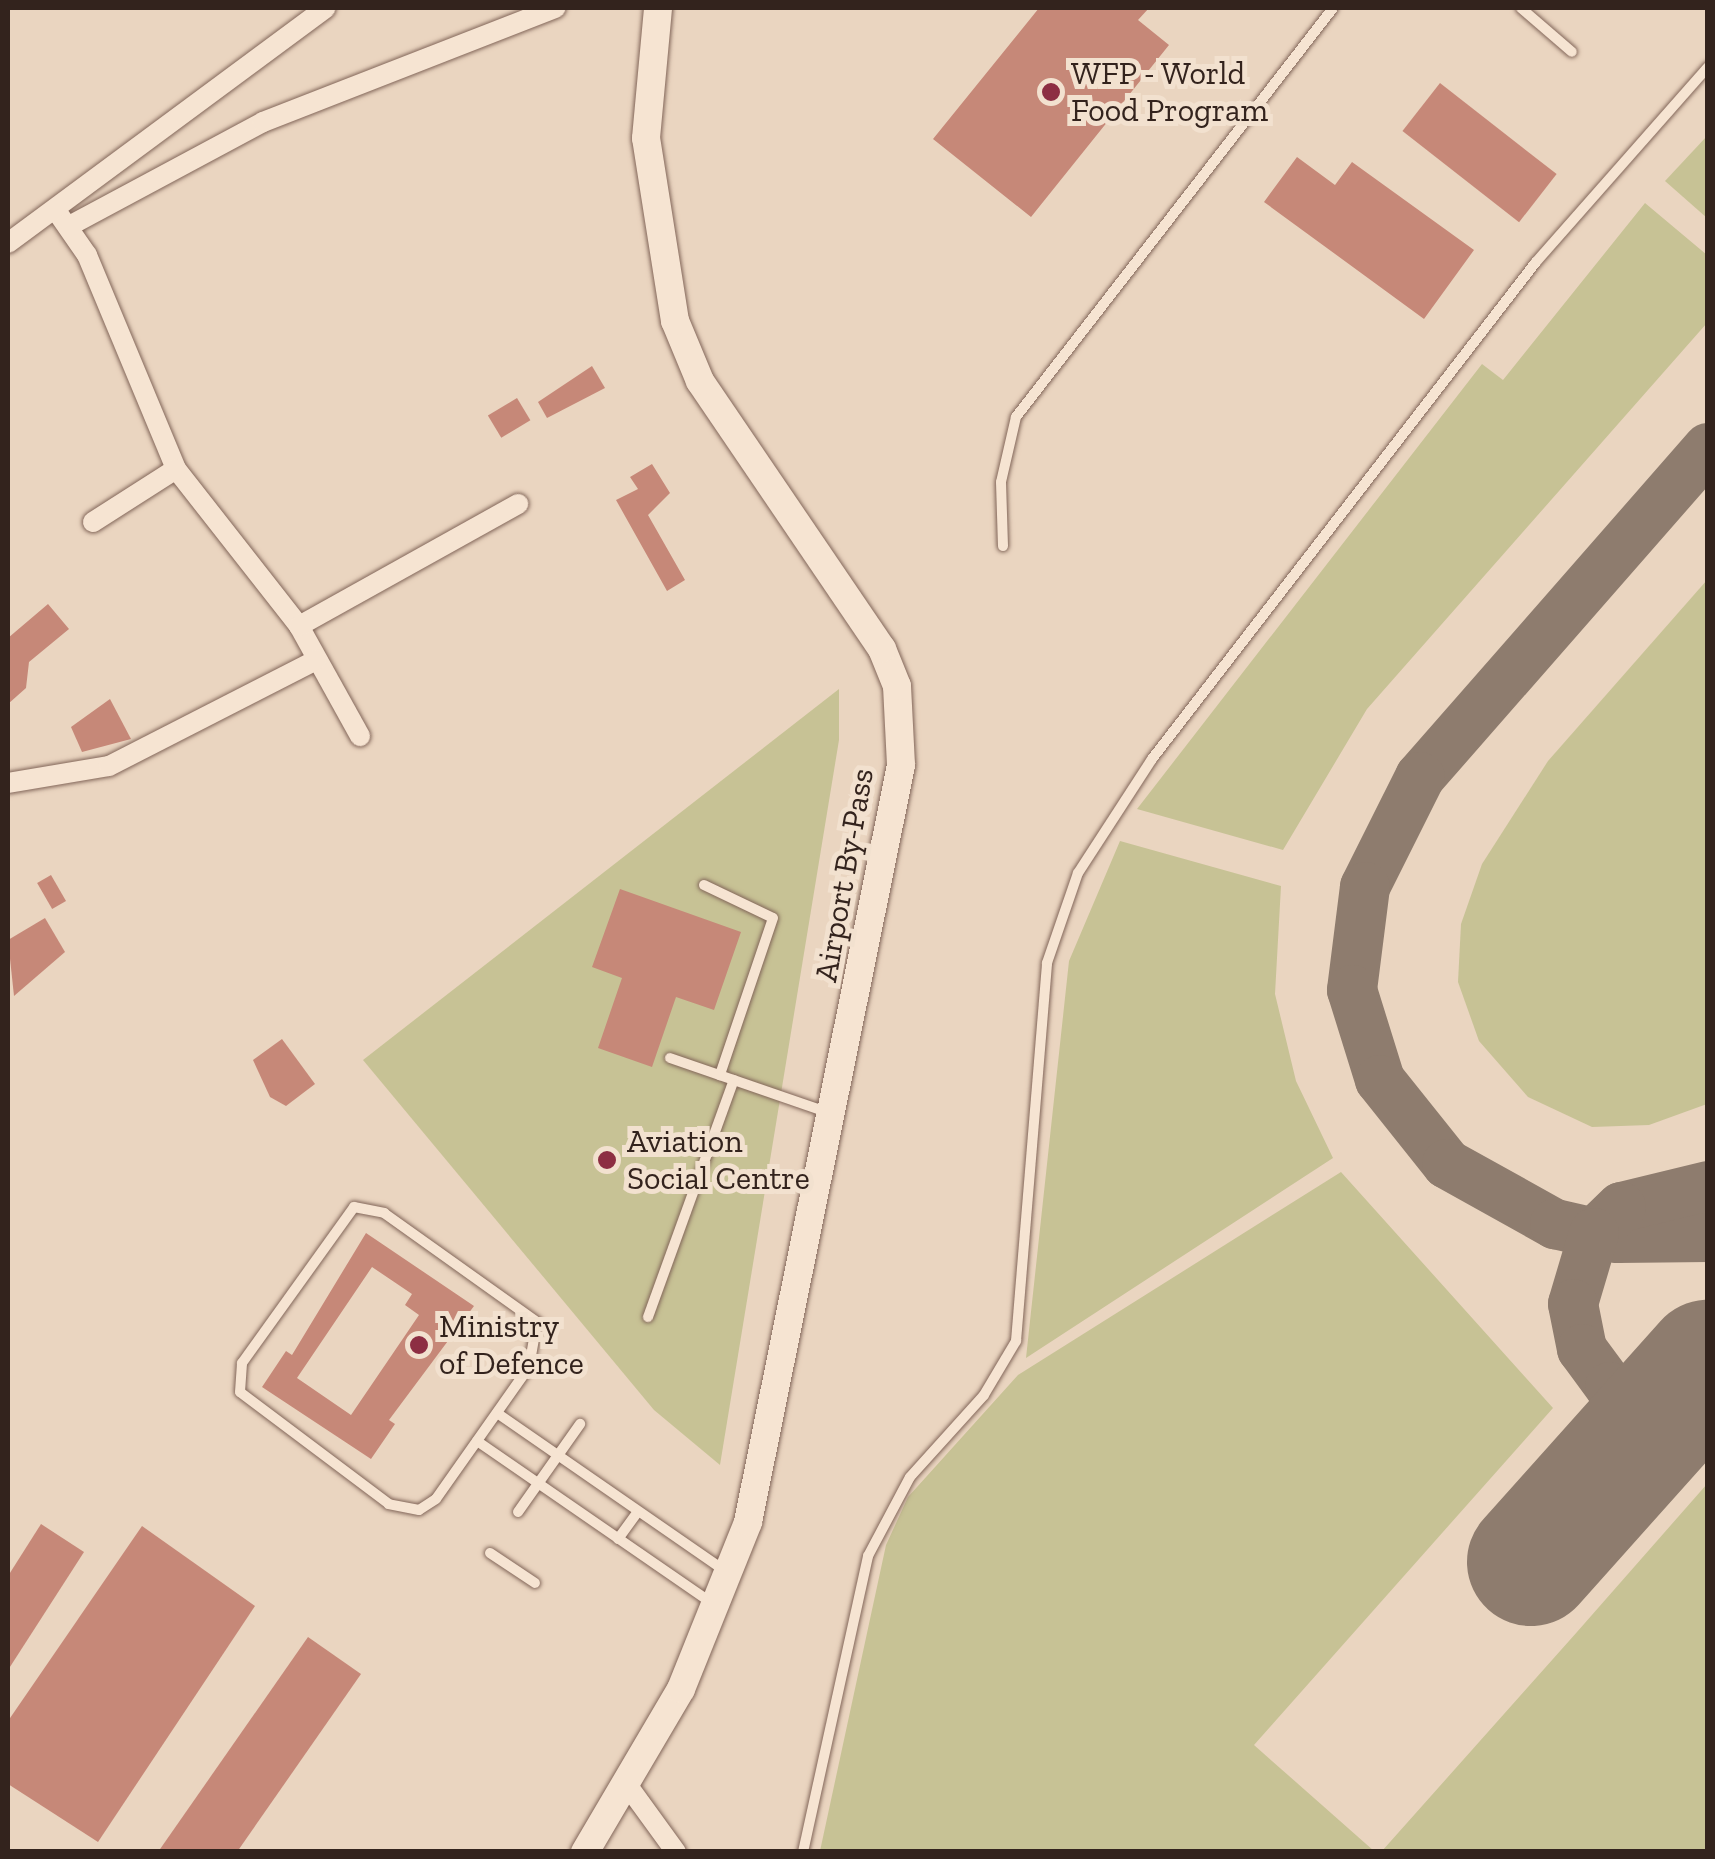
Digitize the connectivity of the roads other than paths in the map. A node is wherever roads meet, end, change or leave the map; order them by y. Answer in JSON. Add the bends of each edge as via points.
{"nodes":[{"id":1,"x":326,"y":8,"type":"edge"},
{"id":2,"x":556,"y":8,"type":"edge"},
{"id":3,"x":658,"y":8,"type":"edge"},
{"id":4,"x":1333,"y":8,"type":"edge"},
{"id":5,"x":1521,"y":8,"type":"edge"},
{"id":6,"x":1572,"y":52,"type":"dead end"},
{"id":7,"x":1708,"y":67,"type":"edge"},
{"id":8,"x":54,"y":209,"type":"junction"},
{"id":9,"x":71,"y":225,"type":"junction"},
{"id":10,"x":8,"y":243,"type":"edge"},
{"id":11,"x":176,"y":469,"type":"junction"},
{"id":12,"x":518,"y":504,"type":"dead end"},
{"id":13,"x":93,"y":522,"type":"dead end"},
{"id":14,"x":1003,"y":546,"type":"dead end"},
{"id":15,"x":299,"y":626,"type":"junction"},
{"id":16,"x":316,"y":660,"type":"junction"},
{"id":17,"x":360,"y":736,"type":"dead end"},
{"id":18,"x":8,"y":783,"type":"edge"},
{"id":19,"x":704,"y":884,"type":"dead end"},
{"id":20,"x":670,"y":1058,"type":"dead end"},
{"id":21,"x":720,"y":1075,"type":"junction"},
{"id":22,"x":734,"y":1080,"type":"junction"},
{"id":23,"x":832,"y":1113,"type":"junction"},
{"id":24,"x":648,"y":1316,"type":"dead end"},
{"id":25,"x":497,"y":1413,"type":"junction"},
{"id":26,"x":580,"y":1424,"type":"dead end"},
{"id":27,"x":476,"y":1441,"type":"junction"},
{"id":28,"x":561,"y":1456,"type":"junction"},
{"id":29,"x":540,"y":1485,"type":"junction"},
{"id":30,"x":638,"y":1510,"type":"junction"},
{"id":31,"x":518,"y":1512,"type":"dead end"},
{"id":32,"x":618,"y":1539,"type":"junction"},
{"id":33,"x":490,"y":1553,"type":"dead end"},
{"id":34,"x":728,"y":1572,"type":"junction"},
{"id":35,"x":536,"y":1583,"type":"dead end"},
{"id":36,"x":715,"y":1605,"type":"junction"},
{"id":37,"x":628,"y":1786,"type":"junction"},
{"id":38,"x":585,"y":1852,"type":"edge"},
{"id":39,"x":606,"y":1852,"type":"edge"},
{"id":40,"x":676,"y":1852,"type":"edge"},
{"id":41,"x":803,"y":1852,"type":"edge"}],
"edges":[{"from":1,"to":8,"type":"street"},
{"from":2,"to":9,"type":"street","via":[[263,122]]},
{"from":3,"to":23,"type":"main road","name":"Airport By-Pass","via":[[646,138],[675,321],[700,380],[854,599],[897,686],[896,804]]},
{"from":4,"to":14,"type":"lane","via":[[1016,417],[1001,482]]},
{"from":5,"to":6,"type":"lane"},
{"from":7,"to":41,"type":"lane","via":[[1536,262],[1152,760],[1078,873],[1047,963],[1016,1341],[984,1395],[910,1477],[868,1556]]},
{"from":8,"to":9,"type":"street"},
{"from":8,"to":10,"type":"street"},
{"from":9,"to":11,"type":"street"},
{"from":11,"to":13,"type":"street"},
{"from":11,"to":15,"type":"street"},
{"from":12,"to":15,"type":"street"},
{"from":15,"to":16,"type":"street"},
{"from":16,"to":17,"type":"street"},
{"from":16,"to":18,"type":"street","via":[[109,766]]},
{"from":19,"to":21,"type":"lane","via":[[772,918]]},
{"from":20,"to":21,"type":"lane"},
{"from":21,"to":22,"type":"lane"},
{"from":22,"to":23,"type":"lane"},
{"from":22,"to":24,"type":"lane"},
{"from":23,"to":34,"type":"main road","name":"Airport By-Pass","via":[[758,1481]]},
{"from":25,"to":27,"type":"lane"},
{"from":25,"to":27,"type":"lane","via":[[534,1357],[540,1334],[530,1312],[384,1213],[346,1212],[242,1362],[244,1399],[389,1504],[409,1509],[436,1499]]},
{"from":25,"to":28,"type":"lane"},
{"from":26,"to":28,"type":"lane"},
{"from":27,"to":29,"type":"lane"},
{"from":28,"to":29,"type":"lane"},
{"from":28,"to":30,"type":"lane"},
{"from":29,"to":31,"type":"lane"},
{"from":29,"to":32,"type":"lane"},
{"from":30,"to":32,"type":"lane"},
{"from":30,"to":34,"type":"lane"},
{"from":32,"to":36,"type":"lane"},
{"from":33,"to":35,"type":"lane"},
{"from":34,"to":36,"type":"main road","name":"Airport By-Pass"},
{"from":36,"to":37,"type":"main road","name":"Airport By-Pass"},
{"from":37,"to":38,"type":"main road","name":"Airport By-Pass"},
{"from":37,"to":39,"type":"main road","name":"Airport By-Pass"},
{"from":37,"to":40,"type":"street"}]}
